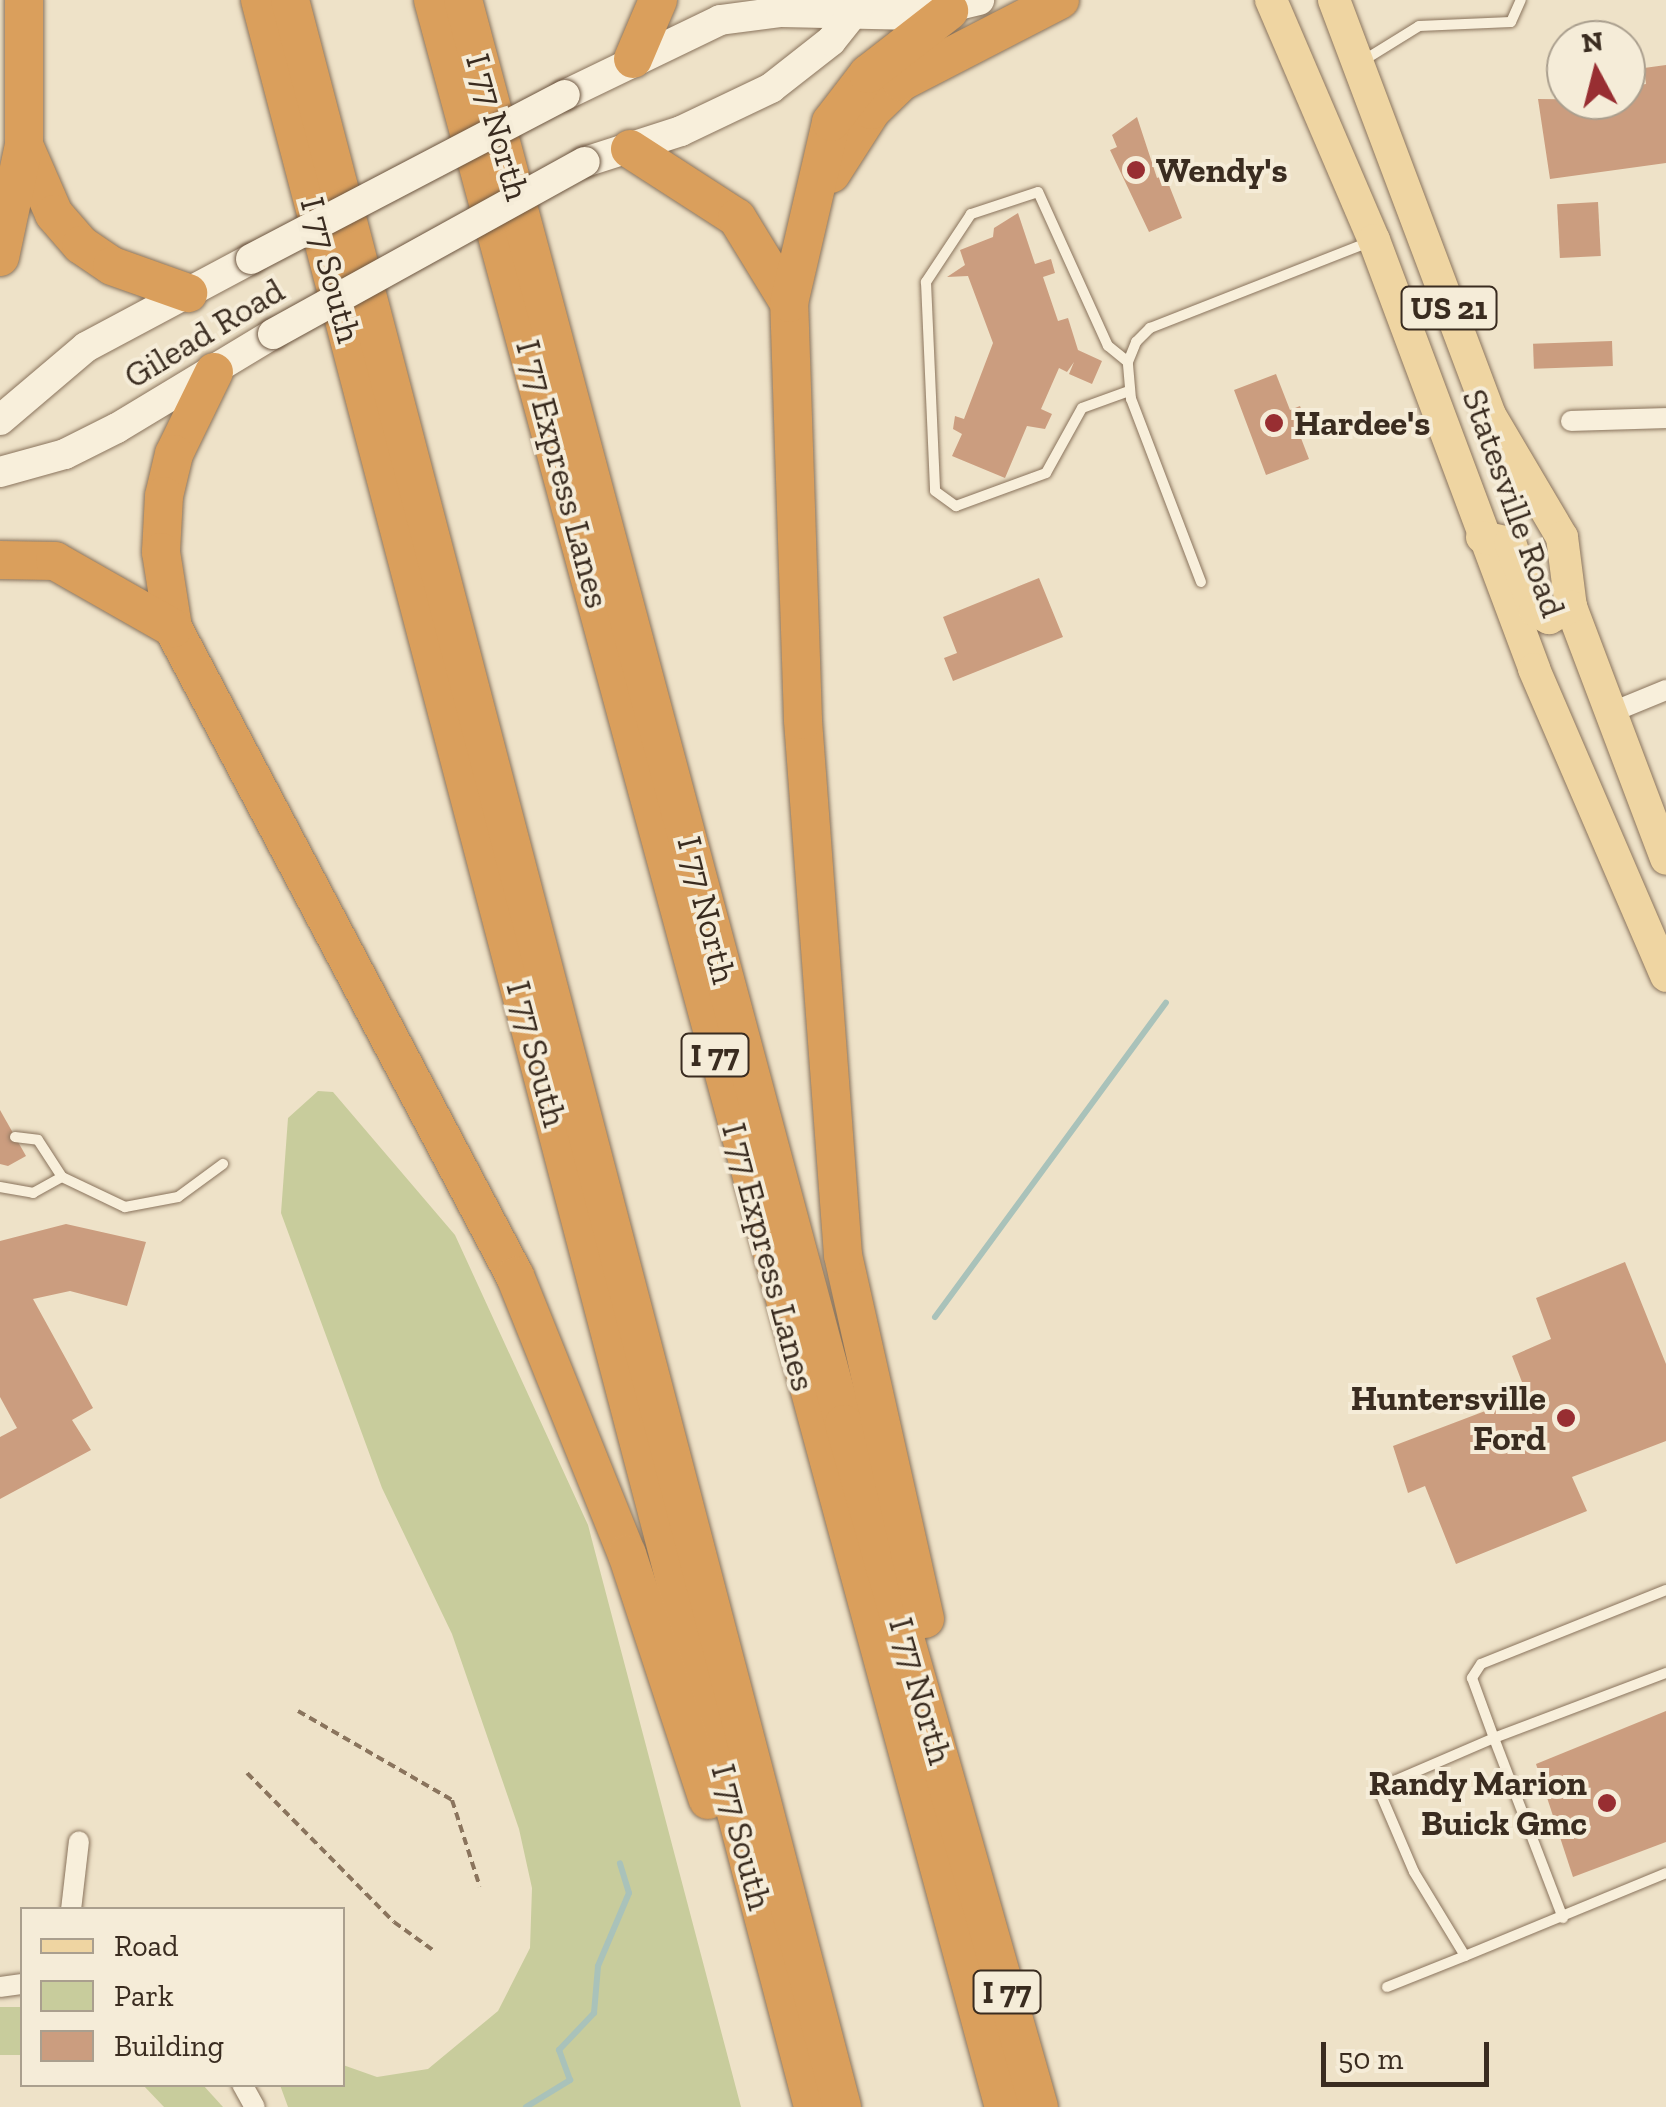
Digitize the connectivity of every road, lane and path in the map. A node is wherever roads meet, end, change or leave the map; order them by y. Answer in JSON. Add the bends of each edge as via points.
{"nodes":[{"id":1,"x":24,"y":0,"type":"edge"},
{"id":2,"x":260,"y":0,"type":"edge"},
{"id":3,"x":290,"y":0,"type":"edge"},
{"id":4,"x":433,"y":0,"type":"edge"},
{"id":5,"x":463,"y":0,"type":"edge"},
{"id":6,"x":658,"y":0,"type":"edge"},
{"id":7,"x":1058,"y":0,"type":"edge"},
{"id":8,"x":1334,"y":0,"type":"edge"},
{"id":9,"x":1521,"y":0,"type":"edge"},
{"id":10,"x":1269,"y":3,"type":"edge"},
{"id":11,"x":964,"y":5,"type":"edge"},
{"id":12,"x":859,"y":6,"type":"edge"},
{"id":13,"x":633,"y":59,"type":"junction"},
{"id":14,"x":1357,"y":64,"type":"junction"},
{"id":15,"x":24,"y":145,"type":"junction"},
{"id":16,"x":630,"y":148,"type":"junction"},
{"id":17,"x":816,"y":203,"type":"junction"},
{"id":18,"x":1374,"y":240,"type":"junction"},
{"id":19,"x":0,"y":258,"type":"edge"},
{"id":20,"x":188,"y":293,"type":"junction"},
{"id":21,"x":789,"y":303,"type":"junction"},
{"id":22,"x":1128,"y":362,"type":"junction"},
{"id":23,"x":214,"y":372,"type":"junction"},
{"id":24,"x":1130,"y":392,"type":"junction"},
{"id":25,"x":1666,"y":418,"type":"edge"},
{"id":26,"x":0,"y":420,"type":"edge"},
{"id":27,"x":1571,"y":421,"type":"dead end"},
{"id":28,"x":0,"y":472,"type":"edge"},
{"id":29,"x":1482,"y":537,"type":"junction"},
{"id":30,"x":0,"y":560,"type":"edge"},
{"id":31,"x":1201,"y":582,"type":"dead end"},
{"id":32,"x":1571,"y":607,"type":"junction"},
{"id":33,"x":173,"y":628,"type":"junction"},
{"id":34,"x":1666,"y":690,"type":"edge"},
{"id":35,"x":1610,"y":713,"type":"junction"},
{"id":36,"x":1666,"y":860,"type":"edge"},
{"id":37,"x":1666,"y":976,"type":"edge"},
{"id":38,"x":15,"y":1137,"type":"dead end"},
{"id":39,"x":223,"y":1164,"type":"dead end"},
{"id":40,"x":62,"y":1178,"type":"junction"},
{"id":41,"x":0,"y":1186,"type":"edge"},
{"id":42,"x":1666,"y":1590,"type":"edge"},
{"id":43,"x":1666,"y":1674,"type":"edge"},
{"id":44,"x":298,"y":1711,"type":"dead end"},
{"id":45,"x":1494,"y":1738,"type":"junction"},
{"id":46,"x":247,"y":1773,"type":"dead end"},
{"id":47,"x":79,"y":1840,"type":"dead end"},
{"id":48,"x":1666,"y":1873,"type":"edge"},
{"id":49,"x":975,"y":1876,"type":"junction"},
{"id":50,"x":480,"y":1887,"type":"dead end"},
{"id":51,"x":71,"y":1907,"type":"edge"},
{"id":52,"x":1563,"y":1918,"type":"junction"},
{"id":53,"x":433,"y":1950,"type":"dead end"},
{"id":54,"x":1465,"y":1956,"type":"junction"},
{"id":55,"x":1387,"y":1987,"type":"dead end"},
{"id":56,"x":810,"y":2107,"type":"edge"},
{"id":57,"x":842,"y":2107,"type":"edge"},
{"id":58,"x":1004,"y":2107,"type":"edge"},
{"id":59,"x":1039,"y":2107,"type":"edge"}],
"edges":[{"from":1,"to":15,"type":"highway"},
{"from":2,"to":56,"type":"highway","name":"I 77 South"},
{"from":3,"to":57,"type":"highway"},
{"from":4,"to":58,"type":"highway","name":"I 77 Express Lanes","number":"I 77"},
{"from":5,"to":49,"type":"highway","name":"I 77 North","number":"I 77","via":[[839,1406]]},
{"from":6,"to":13,"type":"highway"},
{"from":7,"to":17,"type":"highway","via":[[900,82],[854,135]]},
{"from":8,"to":14,"type":"main road","name":"Statesville Road","number":"US 21"},
{"from":9,"to":14,"type":"lane","via":[[1511,22],[1419,26]]},
{"from":10,"to":18,"type":"main road","name":"Statesville Road","number":"US 21"},
{"from":11,"to":12,"type":"main road","name":"Gilead Road"},
{"from":11,"to":17,"type":"highway","via":[[846,98],[831,122]]},
{"from":12,"to":13,"type":"main road","name":"Gilead Road","via":[[720,20]]},
{"from":12,"to":16,"type":"main road","name":"Gilead Road","via":[[771,88]]},
{"from":13,"to":20,"type":"main road","name":"Gilead Road","bridge":true},
{"from":14,"to":32,"type":"main road","name":"Statesville Road","number":"US 21","via":[[1490,415],[1562,537]]},
{"from":15,"to":19,"type":"highway"},
{"from":15,"to":20,"type":"highway","via":[[54,214],[80,245],[146,282]]},
{"from":16,"to":21,"type":"highway","via":[[716,198]]},
{"from":16,"to":23,"type":"main road","name":"Gilead Road","bridge":true,"via":[[585,162]]},
{"from":17,"to":21,"type":"highway"},
{"from":18,"to":22,"type":"lane","via":[[1150,328]]},
{"from":18,"to":29,"type":"main road","name":"Statesville Road","number":"US 21"},
{"from":20,"to":26,"type":"main road","name":"Gilead Road","via":[[86,347]]},
{"from":21,"to":49,"type":"highway","via":[[803,720],[843,1255],[970,1800]]},
{"from":22,"to":24,"type":"lane"},
{"from":22,"to":24,"type":"lane","via":[[1108,346],[1038,192],[971,214],[926,282],[935,491],[956,506],[1046,473],[1082,408]]},
{"from":23,"to":28,"type":"main road","name":"Gilead Road","via":[[65,454]]},
{"from":23,"to":33,"type":"highway","via":[[174,454],[164,496],[161,552]]},
{"from":24,"to":31,"type":"lane"},
{"from":25,"to":27,"type":"street"},
{"from":29,"to":32,"type":"main road","via":[[1510,543],[1535,611],[1549,618]]},
{"from":29,"to":37,"type":"main road","name":"Statesville Road","number":"US 21"},
{"from":30,"to":33,"type":"highway","via":[[55,561]]},
{"from":32,"to":35,"type":"main road","name":"Statesville Road","number":"US 21"},
{"from":33,"to":56,"type":"highway","via":[[477,1196],[554,1366],[628,1554]]},
{"from":34,"to":35,"type":"street"},
{"from":35,"to":36,"type":"main road","name":"Statesville Road","number":"US 21"},
{"from":38,"to":40,"type":"lane","via":[[38,1140]]},
{"from":39,"to":40,"type":"lane","via":[[156,1206],[94,1198]]},
{"from":40,"to":41,"type":"lane","via":[[33,1193]]},
{"from":42,"to":45,"type":"lane","via":[[1481,1664],[1472,1678]]},
{"from":43,"to":45,"type":"lane"},
{"from":44,"to":50,"type":"path","via":[[452,1800]]},
{"from":45,"to":52,"type":"lane"},
{"from":45,"to":54,"type":"lane","via":[[1378,1788],[1414,1872]]},
{"from":46,"to":53,"type":"path","via":[[394,1922]]},
{"from":47,"to":51,"type":"street"},
{"from":48,"to":52,"type":"lane"},
{"from":49,"to":59,"type":"highway","name":"I 77 North","number":"I 77"},
{"from":52,"to":54,"type":"lane"},
{"from":54,"to":55,"type":"lane"}]}
